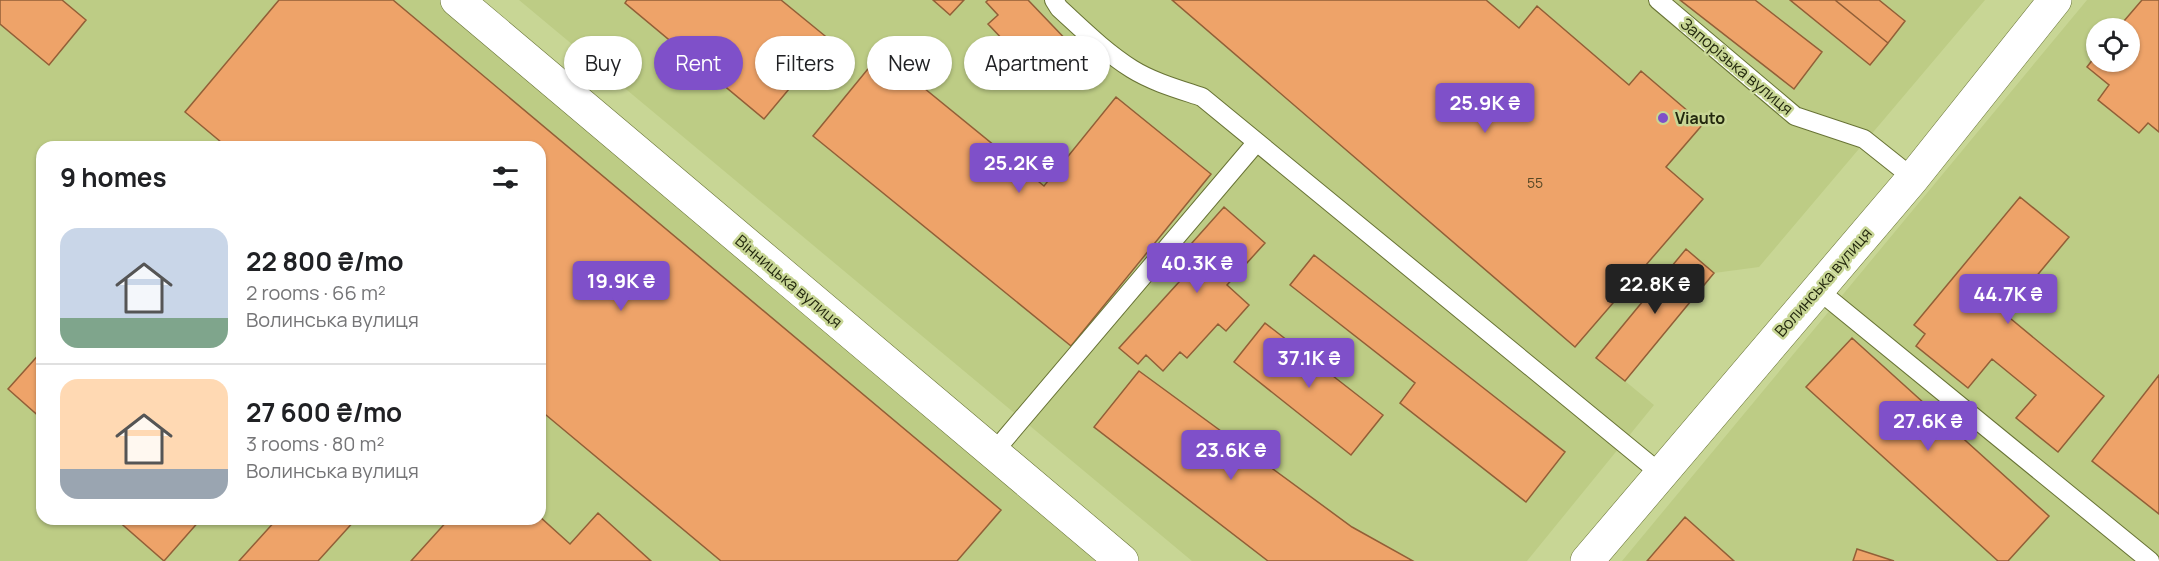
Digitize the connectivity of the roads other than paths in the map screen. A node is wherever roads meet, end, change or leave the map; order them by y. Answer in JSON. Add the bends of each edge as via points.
{"nodes":[{"id":1,"x":457,"y":0,"type":"edge"},
{"id":2,"x":1054,"y":0,"type":"edge"},
{"id":3,"x":1658,"y":0,"type":"edge"},
{"id":4,"x":2055,"y":0,"type":"edge"},
{"id":5,"x":1256,"y":143,"type":"junction"},
{"id":6,"x":1912,"y":178,"type":"junction"},
{"id":7,"x":1818,"y":289,"type":"junction"},
{"id":8,"x":993,"y":453,"type":"junction"},
{"id":9,"x":1660,"y":474,"type":"junction"},
{"id":10,"x":1122,"y":561,"type":"edge"},
{"id":11,"x":1587,"y":561,"type":"edge"},
{"id":12,"x":2150,"y":561,"type":"edge"}],
"edges":[{"from":1,"to":8,"type":"street","name":"Вінницька вулиця"},
{"from":2,"to":5,"type":"lane","via":[[1115,58],[1147,77],[1202,98]]},
{"from":3,"to":6,"type":"lane","name":"Запорізька вулиця","via":[[1795,116],[1864,139]]},
{"from":4,"to":6,"type":"street","name":"Волинська вулиця"},
{"from":5,"to":8,"type":"lane"},
{"from":5,"to":9,"type":"lane"},
{"from":6,"to":7,"type":"street","name":"Волинська вулиця"},
{"from":7,"to":9,"type":"street","name":"Волинська вулиця"},
{"from":7,"to":12,"type":"lane"},
{"from":8,"to":10,"type":"street","name":"Вінницька вулиця"},
{"from":9,"to":11,"type":"street","name":"Волинська вулиця"}]}
